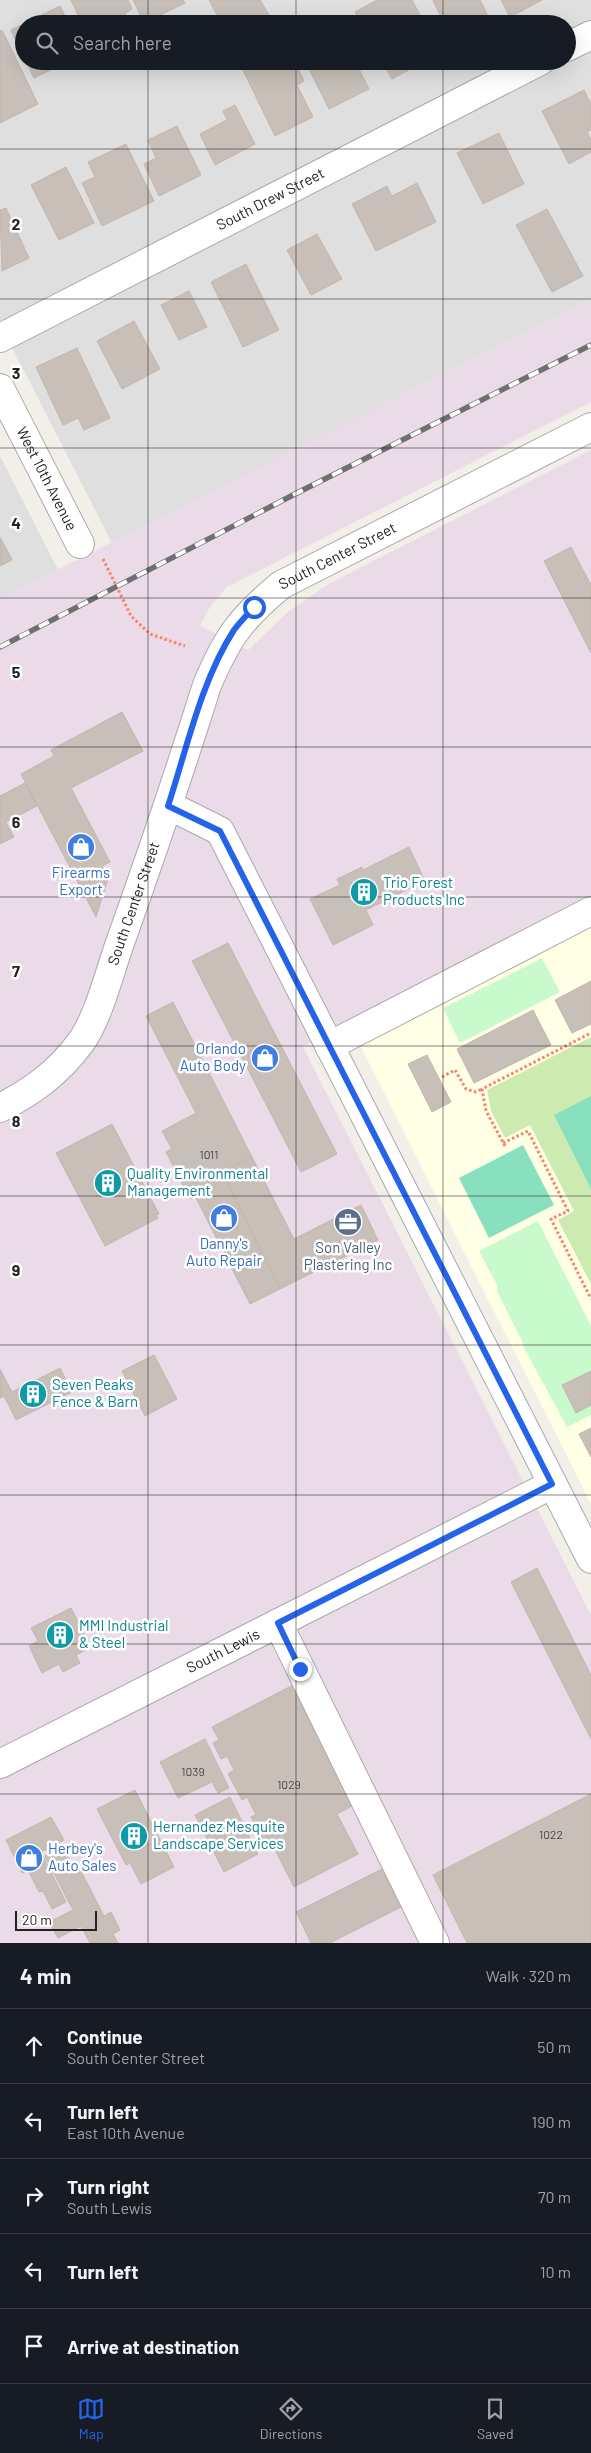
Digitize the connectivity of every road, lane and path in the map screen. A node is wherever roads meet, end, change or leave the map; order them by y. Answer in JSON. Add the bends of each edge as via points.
{"nodes":[{"id":1,"x":591,"y":35,"type":"edge"},
{"id":2,"x":576,"y":43,"type":"edge"},
{"id":3,"x":522,"y":70,"type":"edge"},
{"id":4,"x":0,"y":338,"type":"edge"},
{"id":5,"x":0,"y":388,"type":"edge"},
{"id":6,"x":591,"y":427,"type":"edge"},
{"id":7,"x":90,"y":548,"type":"joint"},
{"id":8,"x":185,"y":646,"type":"dead end"},
{"id":9,"x":168,"y":806,"type":"junction"},
{"id":10,"x":591,"y":911,"type":"edge"},
{"id":11,"x":591,"y":1034,"type":"edge"},
{"id":12,"x":329,"y":1046,"type":"junction"},
{"id":13,"x":442,"y":1077,"type":"dead end"},
{"id":14,"x":482,"y":1089,"type":"junction"},
{"id":15,"x":0,"y":1108,"type":"edge"},
{"id":16,"x":591,"y":1299,"type":"edge"},
{"id":17,"x":552,"y":1484,"type":"junction"},
{"id":18,"x":591,"y":1559,"type":"edge"},
{"id":19,"x":278,"y":1623,"type":"junction"},
{"id":20,"x":0,"y":1764,"type":"edge"},
{"id":21,"x":435,"y":1943,"type":"edge"}],
"edges":[{"from":1,"to":2,"type":"street"},
{"from":3,"to":4,"type":"street","name":"South Drew Street"},
{"from":5,"to":7,"type":"street","name":"West 10th Avenue"},
{"from":6,"to":9,"type":"street","name":"South Center Street","via":[[289,581],[254,607],[235,629],[218,658]]},
{"from":7,"to":8,"type":"path","via":[[131,616],[150,634]]},
{"from":9,"to":12,"type":"street","via":[[220,831]]},
{"from":9,"to":15,"type":"street","name":"South Center Street","via":[[98,1004],[82,1040],[57,1072],[24,1096]]},
{"from":10,"to":12,"type":"street"},
{"from":11,"to":14,"type":"path"},
{"from":12,"to":17,"type":"street"},
{"from":13,"to":14,"type":"path","via":[[455,1070],[466,1089],[476,1092]]},
{"from":14,"to":16,"type":"path","via":[[486,1111],[504,1144],[528,1131],[568,1211],[551,1219]]},
{"from":17,"to":18,"type":"street"},
{"from":17,"to":19,"type":"street","name":"South Lewis"},
{"from":19,"to":20,"type":"street","name":"South Lewis"},
{"from":19,"to":21,"type":"street"}]}
